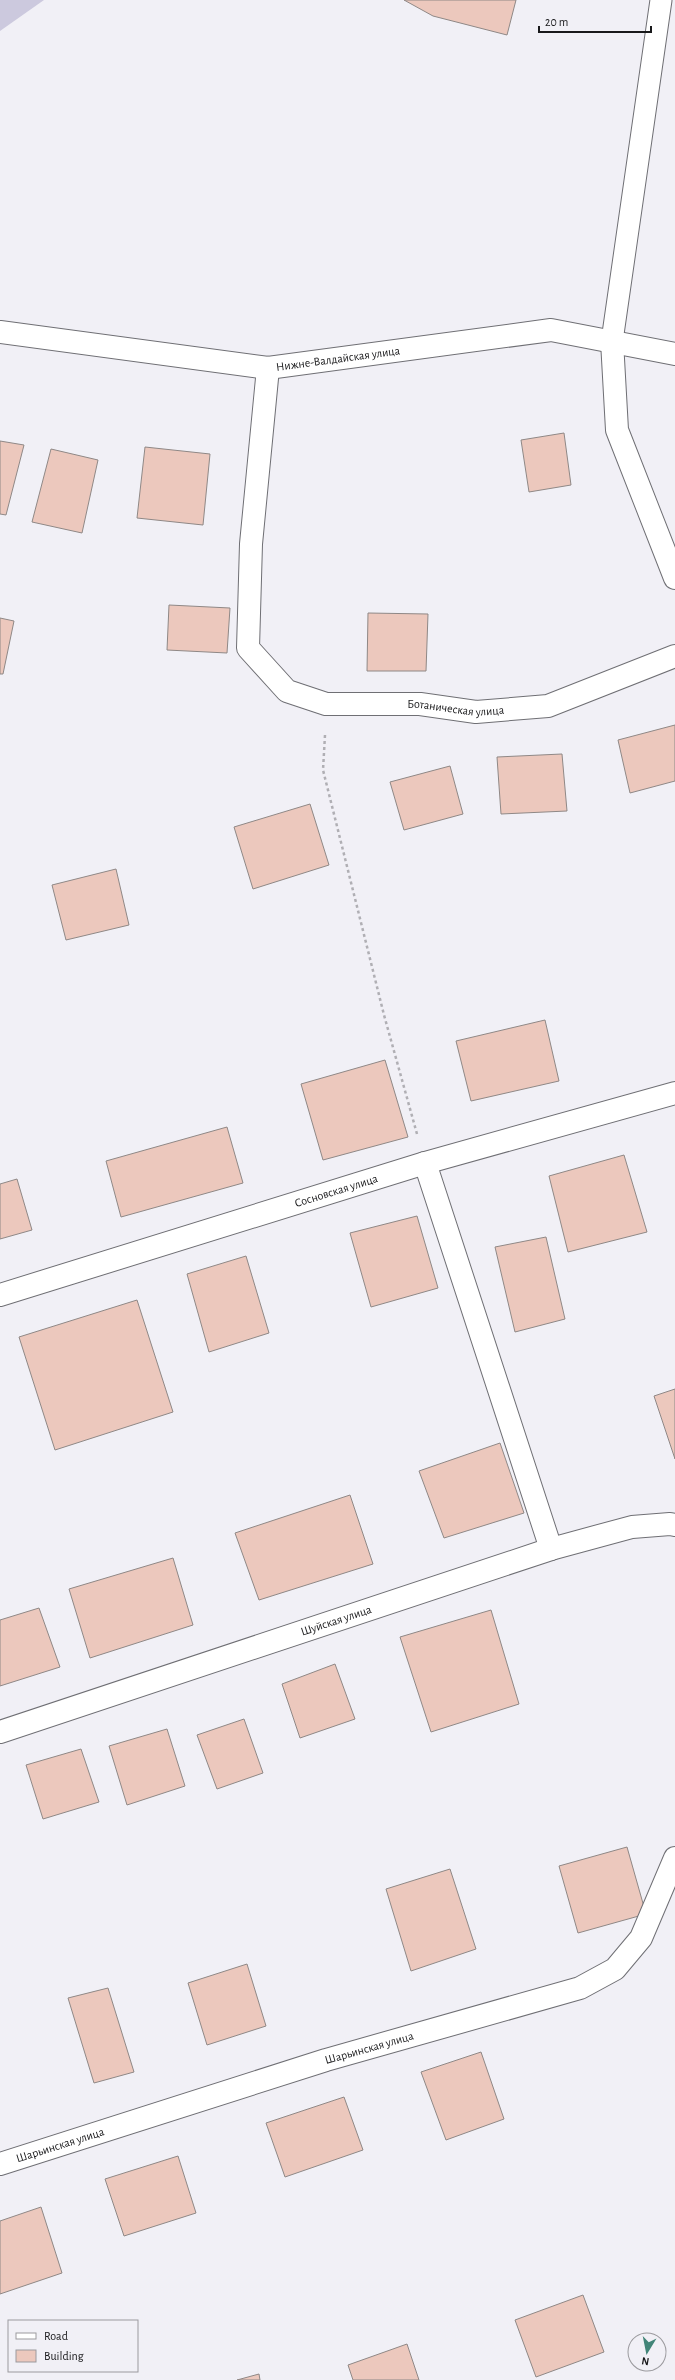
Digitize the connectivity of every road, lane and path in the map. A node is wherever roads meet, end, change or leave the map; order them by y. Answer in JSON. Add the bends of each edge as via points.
{"nodes":[{"id":1,"x":660,"y":0,"type":"edge"},
{"id":2,"x":0,"y":332,"type":"edge"},
{"id":3,"x":612,"y":341,"type":"junction"},
{"id":4,"x":675,"y":354,"type":"edge"},
{"id":5,"x":268,"y":368,"type":"junction"},
{"id":6,"x":675,"y":578,"type":"edge"},
{"id":7,"x":675,"y":656,"type":"edge"},
{"id":8,"x":326,"y":704,"type":"junction"},
{"id":9,"x":675,"y":1093,"type":"edge"},
{"id":10,"x":425,"y":1163,"type":"junction"},
{"id":11,"x":0,"y":1295,"type":"edge"},
{"id":12,"x":675,"y":1525,"type":"edge"},
{"id":13,"x":551,"y":1549,"type":"junction"},
{"id":14,"x":0,"y":1732,"type":"edge"},
{"id":15,"x":675,"y":1858,"type":"edge"},
{"id":16,"x":0,"y":2164,"type":"edge"}],
"edges":[{"from":1,"to":3,"type":"lane"},
{"from":2,"to":5,"type":"street","name":"Нижне-Валдайская улица"},
{"from":3,"to":4,"type":"street","name":"Нижне-Валдайская улица"},
{"from":3,"to":5,"type":"street","name":"Нижне-Валдайская улица","via":[[551,330]]},
{"from":3,"to":6,"type":"street","via":[[617,430]]},
{"from":5,"to":8,"type":"street","name":"Ботаническая улица","via":[[251,544],[248,648],[287,691]]},
{"from":7,"to":8,"type":"street","name":"Ботаническая улица","via":[[548,706],[476,712],[420,704]]},
{"from":8,"to":10,"type":"path","via":[[323,770],[384,1015]]},
{"from":9,"to":10,"type":"street","name":"Сосновская улица"},
{"from":10,"to":11,"type":"street","name":"Сосновская улица"},
{"from":10,"to":13,"type":"street"},
{"from":12,"to":13,"type":"street","name":"Шуйская улица","via":[[632,1527]]},
{"from":13,"to":14,"type":"street","name":"Шуйская улица"},
{"from":15,"to":16,"type":"street","name":"Шарьинская улица","via":[[641,1938],[615,1968],[580,1988],[326,2060]]}]}
